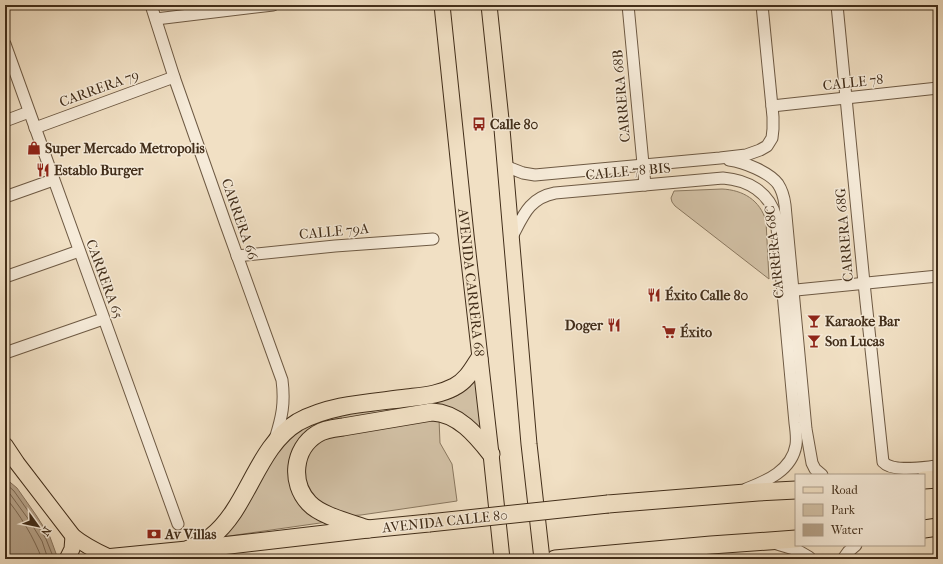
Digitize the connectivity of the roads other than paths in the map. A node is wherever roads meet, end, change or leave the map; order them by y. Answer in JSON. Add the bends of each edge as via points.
{"nodes":[{"id":1,"x":150,"y":5,"type":"edge"},
{"id":2,"x":273,"y":5,"type":"edge"},
{"id":3,"x":442,"y":5,"type":"edge"},
{"id":4,"x":489,"y":5,"type":"edge"},
{"id":5,"x":628,"y":5,"type":"edge"},
{"id":6,"x":762,"y":5,"type":"edge"},
{"id":7,"x":837,"y":5,"type":"edge"},
{"id":8,"x":156,"y":19,"type":"junction"},
{"id":9,"x":5,"y":44,"type":"edge"},
{"id":10,"x":174,"y":77,"type":"junction"},
{"id":11,"x":938,"y":88,"type":"edge"},
{"id":12,"x":846,"y":98,"type":"junction"},
{"id":13,"x":772,"y":106,"type":"junction"},
{"id":14,"x":29,"y":112,"type":"junction"},
{"id":15,"x":5,"y":121,"type":"edge"},
{"id":16,"x":35,"y":128,"type":"junction"},
{"id":17,"x":720,"y":158,"type":"junction"},
{"id":18,"x":643,"y":165,"type":"junction"},
{"id":19,"x":506,"y":166,"type":"junction"},
{"id":20,"x":54,"y":180,"type":"junction"},
{"id":21,"x":645,"y":185,"type":"junction"},
{"id":22,"x":764,"y":195,"type":"joint"},
{"id":23,"x":5,"y":197,"type":"edge"},
{"id":24,"x":512,"y":237,"type":"junction"},
{"id":25,"x":433,"y":239,"type":"dead end"},
{"id":26,"x":79,"y":251,"type":"junction"},
{"id":27,"x":237,"y":256,"type":"junction"},
{"id":28,"x":938,"y":276,"type":"edge"},
{"id":29,"x":5,"y":277,"type":"edge"},
{"id":30,"x":864,"y":283,"type":"junction"},
{"id":31,"x":788,"y":291,"type":"junction"},
{"id":32,"x":103,"y":319,"type":"junction"},
{"id":33,"x":5,"y":353,"type":"edge"},
{"id":34,"x":480,"y":359,"type":"junction"},
{"id":35,"x":801,"y":422,"type":"junction"},
{"id":36,"x":5,"y":445,"type":"edge"},
{"id":37,"x":273,"y":445,"type":"junction"},
{"id":38,"x":491,"y":454,"type":"junction"},
{"id":39,"x":938,"y":466,"type":"edge"},
{"id":40,"x":821,"y":474,"type":"edge"},
{"id":41,"x":938,"y":479,"type":"edge"},
{"id":42,"x":925,"y":480,"type":"edge"},
{"id":43,"x":795,"y":490,"type":"edge"},
{"id":44,"x":732,"y":494,"type":"junction"},
{"id":45,"x":178,"y":524,"type":"dead end"},
{"id":46,"x":938,"y":527,"type":"edge"},
{"id":47,"x":368,"y":528,"type":"junction"},
{"id":48,"x":925,"y":529,"type":"edge"},
{"id":49,"x":73,"y":536,"type":"junction"},
{"id":50,"x":795,"y":539,"type":"edge"},
{"id":51,"x":760,"y":542,"type":"junction"},
{"id":52,"x":855,"y":546,"type":"edge"},
{"id":53,"x":187,"y":550,"type":"junction"},
{"id":54,"x":102,"y":558,"type":"edge"},
{"id":55,"x":67,"y":559,"type":"edge"},
{"id":56,"x":502,"y":559,"type":"edge"},
{"id":57,"x":542,"y":559,"type":"edge"},
{"id":58,"x":555,"y":559,"type":"edge"},
{"id":59,"x":811,"y":559,"type":"edge"},
{"id":60,"x":843,"y":559,"type":"edge"}],
"edges":[{"from":1,"to":8,"type":"street","name":"CARRERA 66"},
{"from":2,"to":8,"type":"street"},
{"from":3,"to":34,"type":"main road","name":"AVENIDA CARRERA 68"},
{"from":4,"to":19,"type":"main road"},
{"from":5,"to":18,"type":"street","name":"CARRERA 68B"},
{"from":6,"to":13,"type":"street"},
{"from":7,"to":12,"type":"street","name":"CARRERA 68G"},
{"from":8,"to":10,"type":"street","name":"CARRERA 66"},
{"from":9,"to":14,"type":"street","name":"CARRERA 65"},
{"from":10,"to":16,"type":"street","name":"CARRERA 79"},
{"from":10,"to":27,"type":"street","name":"CARRERA 66"},
{"from":11,"to":12,"type":"street","name":"CALLE 78"},
{"from":12,"to":13,"type":"street","name":"CALLE 78"},
{"from":12,"to":30,"type":"street","name":"CARRERA 68G"},
{"from":13,"to":17,"type":"street","via":[[774,130],[767,146],[746,155]]},
{"from":14,"to":15,"type":"street"},
{"from":14,"to":16,"type":"street","name":"CARRERA 65"},
{"from":16,"to":20,"type":"street","name":"CARRERA 65"},
{"from":17,"to":18,"type":"street","name":"CALLE 78 BIS"},
{"from":17,"to":31,"type":"street","name":"CARRERA 68C","via":[[739,161],[766,174],[777,183],[782,192],[785,205]]},
{"from":18,"to":19,"type":"street","name":"CALLE 78 BIS","via":[[530,175]]},
{"from":18,"to":21,"type":"street","name":"CARRERA 68B"},
{"from":19,"to":24,"type":"main road"},
{"from":20,"to":23,"type":"street"},
{"from":20,"to":26,"type":"street","name":"CARRERA 65"},
{"from":21,"to":22,"type":"street","name":"CALLE 78 BIS","via":[[723,178],[741,181]]},
{"from":21,"to":24,"type":"street","name":"CALLE 78 BIS","via":[[546,195],[532,204]]},
{"from":22,"to":31,"type":"street","name":"CARRERA 68C","via":[[771,203],[776,217]]},
{"from":24,"to":57,"type":"main road","via":[[529,444]]},
{"from":25,"to":27,"type":"street","name":"CALLE 79A"},
{"from":26,"to":29,"type":"street"},
{"from":26,"to":32,"type":"street","name":"CARRERA 65"},
{"from":27,"to":37,"type":"street","name":"CARRERA 66","via":[[282,380],[282,415]]},
{"from":28,"to":30,"type":"street"},
{"from":30,"to":31,"type":"street"},
{"from":30,"to":39,"type":"street","name":"CARRERA 68G","via":[[883,462],[890,467],[902,469]]},
{"from":31,"to":35,"type":"street","name":"CARRERA 68C"},
{"from":32,"to":33,"type":"street"},
{"from":32,"to":45,"type":"street","name":"CARRERA 65"},
{"from":34,"to":37,"type":"highway","via":[[467,377],[443,392],[348,406],[314,414],[297,423]]},
{"from":34,"to":38,"type":"main road","name":"AVENIDA CARRERA 68"},
{"from":35,"to":40,"type":"street","name":"CARRERA 68C","via":[[807,435],[812,463]]},
{"from":35,"to":44,"type":"street","name":"CARRERA 68C","via":[[794,453],[783,468],[765,482]]},
{"from":36,"to":49,"type":"main road"},
{"from":37,"to":53,"type":"highway","via":[[232,515],[210,538]]},
{"from":38,"to":47,"type":"highway","via":[[463,424],[439,412],[343,427],[318,434],[306,443],[298,458],[297,481],[303,494],[310,504],[324,514]]},
{"from":38,"to":56,"type":"main road","name":"AVENIDA CARRERA 68"},
{"from":41,"to":42,"type":"highway"},
{"from":43,"to":44,"type":"highway","name":"AVENIDA CALLE 80"},
{"from":44,"to":47,"type":"highway","name":"AVENIDA CALLE 80","bridge":true},
{"from":46,"to":48,"type":"highway"},
{"from":47,"to":53,"type":"highway","name":"AVENIDA CALLE 80"},
{"from":49,"to":54,"type":"main road"},
{"from":49,"to":55,"type":"main road","via":[[72,548]]},
{"from":50,"to":51,"type":"highway"},
{"from":51,"to":58,"type":"highway"},
{"from":51,"to":59,"type":"street","via":[[782,545],[797,550]]},
{"from":52,"to":60,"type":"street"},
{"from":53,"to":54,"type":"highway","name":"AVENIDA CALLE 80"}]}
